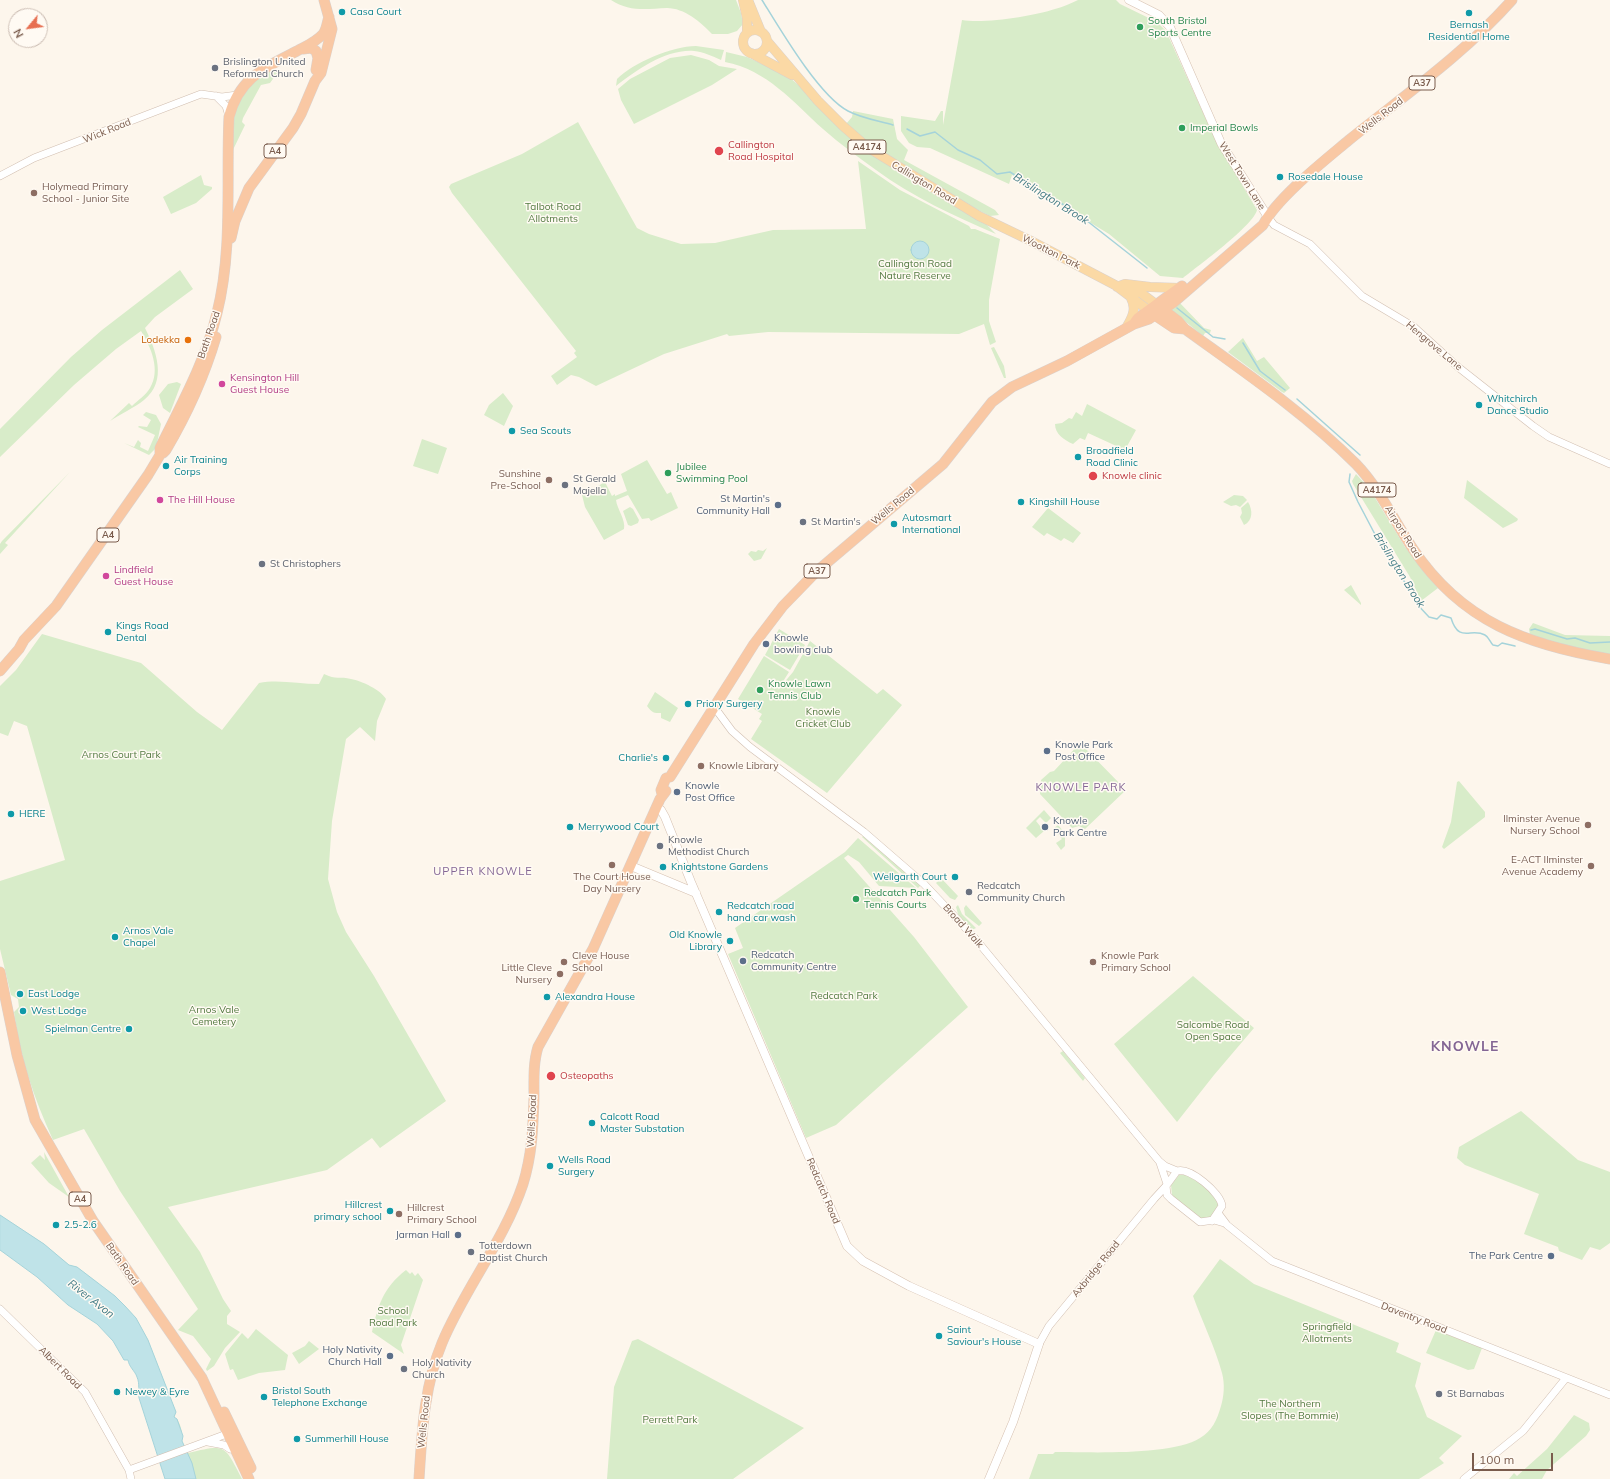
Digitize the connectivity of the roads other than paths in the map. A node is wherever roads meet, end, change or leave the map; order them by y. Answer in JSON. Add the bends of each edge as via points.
{"nodes":[{"id":1,"x":324,"y":0,"type":"edge"},
{"id":2,"x":743,"y":0,"type":"edge"},
{"id":3,"x":748,"y":0,"type":"edge"},
{"id":4,"x":1129,"y":0,"type":"edge"},
{"id":5,"x":1512,"y":0,"type":"edge"},
{"id":6,"x":329,"y":17,"type":"junction"},
{"id":7,"x":761,"y":32,"type":"junction"},
{"id":8,"x":748,"y":33,"type":"junction"},
{"id":9,"x":767,"y":41,"type":"junction"},
{"id":10,"x":301,"y":49,"type":"junction"},
{"id":11,"x":750,"y":53,"type":"junction"},
{"id":12,"x":315,"y":81,"type":"junction"},
{"id":13,"x":802,"y":82,"type":"junction"},
{"id":14,"x":237,"y":95,"type":"junction"},
{"id":15,"x":215,"y":96,"type":"junction"},
{"id":16,"x":229,"y":116,"type":"junction"},
{"id":17,"x":0,"y":176,"type":"edge"},
{"id":18,"x":249,"y":188,"type":"junction"},
{"id":19,"x":227,"y":192,"type":"junction"},
{"id":20,"x":979,"y":216,"type":"joint"},
{"id":21,"x":1268,"y":217,"type":"junction"},
{"id":22,"x":228,"y":253,"type":"junction"},
{"id":23,"x":1121,"y":288,"type":"junction"},
{"id":24,"x":1180,"y":288,"type":"junction"},
{"id":25,"x":1131,"y":298,"type":"junction"},
{"id":26,"x":1174,"y":302,"type":"junction"},
{"id":27,"x":1156,"y":310,"type":"junction"},
{"id":28,"x":1173,"y":317,"type":"junction"},
{"id":29,"x":1130,"y":327,"type":"junction"},
{"id":30,"x":1185,"y":329,"type":"junction"},
{"id":31,"x":1610,"y":464,"type":"edge"},
{"id":32,"x":1610,"y":659,"type":"edge"},
{"id":33,"x":0,"y":671,"type":"edge"},
{"id":34,"x":715,"y":708,"type":"junction"},
{"id":35,"x":656,"y":808,"type":"junction"},
{"id":36,"x":631,"y":866,"type":"junction"},
{"id":37,"x":691,"y":882,"type":"junction"},
{"id":38,"x":685,"y":890,"type":"junction"},
{"id":39,"x":696,"y":893,"type":"junction"},
{"id":40,"x":0,"y":972,"type":"edge"},
{"id":41,"x":1159,"y":1161,"type":"junction"},
{"id":42,"x":1177,"y":1171,"type":"junction"},
{"id":43,"x":1167,"y":1185,"type":"junction"},
{"id":44,"x":1156,"y":1196,"type":"junction"},
{"id":45,"x":1171,"y":1199,"type":"junction"},
{"id":46,"x":1218,"y":1213,"type":"junction"},
{"id":47,"x":1212,"y":1221,"type":"junction"},
{"id":48,"x":1227,"y":1225,"type":"junction"},
{"id":49,"x":0,"y":1309,"type":"edge"},
{"id":50,"x":1039,"y":1344,"type":"junction"},
{"id":51,"x":1566,"y":1378,"type":"junction"},
{"id":52,"x":1610,"y":1395,"type":"edge"},
{"id":53,"x":231,"y":1432,"type":"junction"},
{"id":54,"x":206,"y":1441,"type":"junction"},
{"id":55,"x":230,"y":1449,"type":"joint"},
{"id":56,"x":129,"y":1470,"type":"junction"},
{"id":57,"x":131,"y":1479,"type":"edge"},
{"id":58,"x":248,"y":1479,"type":"edge"},
{"id":59,"x":255,"y":1479,"type":"edge"},
{"id":60,"x":419,"y":1479,"type":"edge"},
{"id":61,"x":988,"y":1479,"type":"edge"},
{"id":62,"x":1464,"y":1479,"type":"edge"}],
"edges":[{"from":1,"to":6,"type":"highway","number":"A4"},
{"from":2,"to":8,"type":"main road"},
{"from":3,"to":7,"type":"main road","number":"A4174"},
{"from":4,"to":21,"type":"main road","name":"West Town Lane","via":[[1159,15],[1170,27],[1218,137]]},
{"from":5,"to":21,"type":"highway","name":"Wells Road","number":"A37","via":[[1464,49],[1326,159]]},
{"from":6,"to":10,"type":"highway","number":"A4","via":[[326,29],[318,39]]},
{"from":6,"to":12,"type":"highway","number":"A4","via":[[332,29],[321,73]]},
{"from":7,"to":8,"type":"main road","via":[[755,30]]},
{"from":7,"to":9,"type":"main road","number":"A4174"},
{"from":8,"to":11,"type":"main road","via":[[744,46]]},
{"from":9,"to":11,"type":"main road","via":[[762,52]]},
{"from":9,"to":13,"type":"main road","name":"Callington Road","number":"A4174"},
{"from":10,"to":12,"type":"highway","number":"A4","via":[[311,48],[318,54]]},
{"from":10,"to":14,"type":"highway","number":"A4","via":[[251,76]]},
{"from":11,"to":13,"type":"main road","name":"Callington Road","number":"A4174"},
{"from":12,"to":18,"type":"highway","number":"A4","via":[[293,128]]},
{"from":13,"to":20,"type":"main road","name":"Callington Road","number":"A4174","via":[[842,126],[867,147]]},
{"from":14,"to":15,"type":"street","name":"Wick Road"},
{"from":14,"to":16,"type":"highway","number":"A4"},
{"from":15,"to":16,"type":"street","via":[[226,106]]},
{"from":15,"to":17,"type":"street","name":"Wick Road","via":[[205,93],[190,98],[34,158]]},
{"from":16,"to":19,"type":"highway","number":"A4"},
{"from":18,"to":19,"type":"highway","number":"A4","via":[[235,198]]},
{"from":18,"to":22,"type":"highway","name":"Bath Road","number":"A4","via":[[235,221]]},
{"from":19,"to":22,"type":"highway","name":"Bath Road","number":"A4"},
{"from":20,"to":23,"type":"main road","name":"Wootton Park","number":"A4174"},
{"from":21,"to":24,"type":"highway","name":"Wells Road","number":"A37","via":[[1257,222]]},
{"from":21,"to":26,"type":"highway","name":"Wells Road","number":"A37","via":[[1263,225]]},
{"from":21,"to":31,"type":"street","name":"Hengrove Lane","via":[[1274,225],[1310,244],[1362,296],[1414,327],[1458,367],[1533,426],[1549,437]]},
{"from":22,"to":33,"type":"highway","name":"Bath Road","number":"A4","via":[[212,329],[187,392],[160,448],[160,455],[110,531],[47,617],[24,640]]},
{"from":23,"to":24,"type":"main road","via":[[1124,284]]},
{"from":23,"to":25,"type":"main road","name":"Wootton Park","number":"A4174"},
{"from":23,"to":27,"type":"main road","name":"Wootton Park","number":"A4174","via":[[1141,293]]},
{"from":24,"to":27,"type":"highway","name":"Wells Road","number":"A37"},
{"from":25,"to":27,"type":"main road","name":"Wootton Park","number":"A4174"},
{"from":25,"to":29,"type":"main road","via":[[1134,302],[1134,313]]},
{"from":26,"to":27,"type":"highway","name":"Wells Road","number":"A37"},
{"from":26,"to":28,"type":"highway"},
{"from":27,"to":28,"type":"highway","name":"Airport Road","number":"A4174"},
{"from":27,"to":29,"type":"highway","name":"Wells Road","number":"A37","via":[[1142,322]]},
{"from":27,"to":30,"type":"highway","name":"Airport Road","number":"A4174","via":[[1174,328]]},
{"from":28,"to":30,"type":"highway","name":"Airport Road","number":"A4174"},
{"from":29,"to":34,"type":"highway","name":"Wells Road","number":"A37","via":[[1004,392],[992,402],[943,464],[816,572],[790,598],[754,644]]},
{"from":30,"to":32,"type":"highway","name":"Airport Road","number":"A4174","via":[[1283,401],[1356,464],[1380,493],[1414,551],[1443,585],[1462,602],[1488,621],[1525,638],[1567,652]]},
{"from":34,"to":35,"type":"highway","name":"Wells Road","number":"A37","via":[[670,777],[669,785]]},
{"from":34,"to":41,"type":"street","name":"Broad Walk","via":[[732,731],[750,747],[864,832],[924,884],[973,936]]},
{"from":35,"to":36,"type":"highway","name":"Wells Road","number":"A37"},
{"from":35,"to":37,"type":"main road","name":"Redcatch Road","via":[[661,810],[665,817]]},
{"from":36,"to":38,"type":"main road"},
{"from":36,"to":60,"type":"highway","name":"Wells Road","number":"A37","via":[[593,949],[538,1047],[535,1060],[533,1139],[523,1182],[505,1229],[462,1301],[434,1364],[423,1418]]},
{"from":37,"to":38,"type":"main road","via":[[690,888]]},
{"from":37,"to":39,"type":"main road","name":"Redcatch Road"},
{"from":38,"to":39,"type":"main road"},
{"from":39,"to":50,"type":"main road","name":"Redcatch Road","via":[[847,1246],[863,1261],[909,1286]]},
{"from":40,"to":53,"type":"highway","name":"Bath Road","number":"A4","via":[[17,1055],[35,1120],[122,1266],[191,1360],[224,1411]]},
{"from":41,"to":42,"type":"street","name":"Broad Walk"},
{"from":41,"to":43,"type":"street","name":"Broad Walk"},
{"from":42,"to":43,"type":"street"},
{"from":42,"to":46,"type":"street","via":[[1192,1173],[1218,1194],[1222,1206]]},
{"from":43,"to":44,"type":"street","name":"Axbridge Road"},
{"from":43,"to":45,"type":"street","name":"Broad Walk","via":[[1167,1195]]},
{"from":44,"to":45,"type":"street"},
{"from":44,"to":50,"type":"street","name":"Axbridge Road","via":[[1049,1326]]},
{"from":45,"to":47,"type":"street","via":[[1200,1222]]},
{"from":46,"to":47,"type":"street"},
{"from":46,"to":48,"type":"street","name":"Daventry Road"},
{"from":47,"to":48,"type":"street","name":"Daventry Road","via":[[1218,1220]]},
{"from":48,"to":51,"type":"street","name":"Daventry Road","via":[[1272,1261]]},
{"from":49,"to":56,"type":"street","name":"Albert Road","via":[[84,1392]]},
{"from":50,"to":61,"type":"main road","via":[[1013,1422]]},
{"from":51,"to":52,"type":"street","name":"Daventry Road"},
{"from":51,"to":62,"type":"street","via":[[1514,1439]]},
{"from":53,"to":54,"type":"street"},
{"from":53,"to":58,"type":"highway","name":"Bath Road","number":"A4"},
{"from":53,"to":59,"type":"highway","name":"Bath Road","number":"A4"},
{"from":54,"to":55,"type":"street","via":[[220,1443]]},
{"from":54,"to":56,"type":"street"},
{"from":55,"to":58,"type":"highway","name":"Bath Road","number":"A4"},
{"from":56,"to":57,"type":"street","name":"Albert Road"}]}
